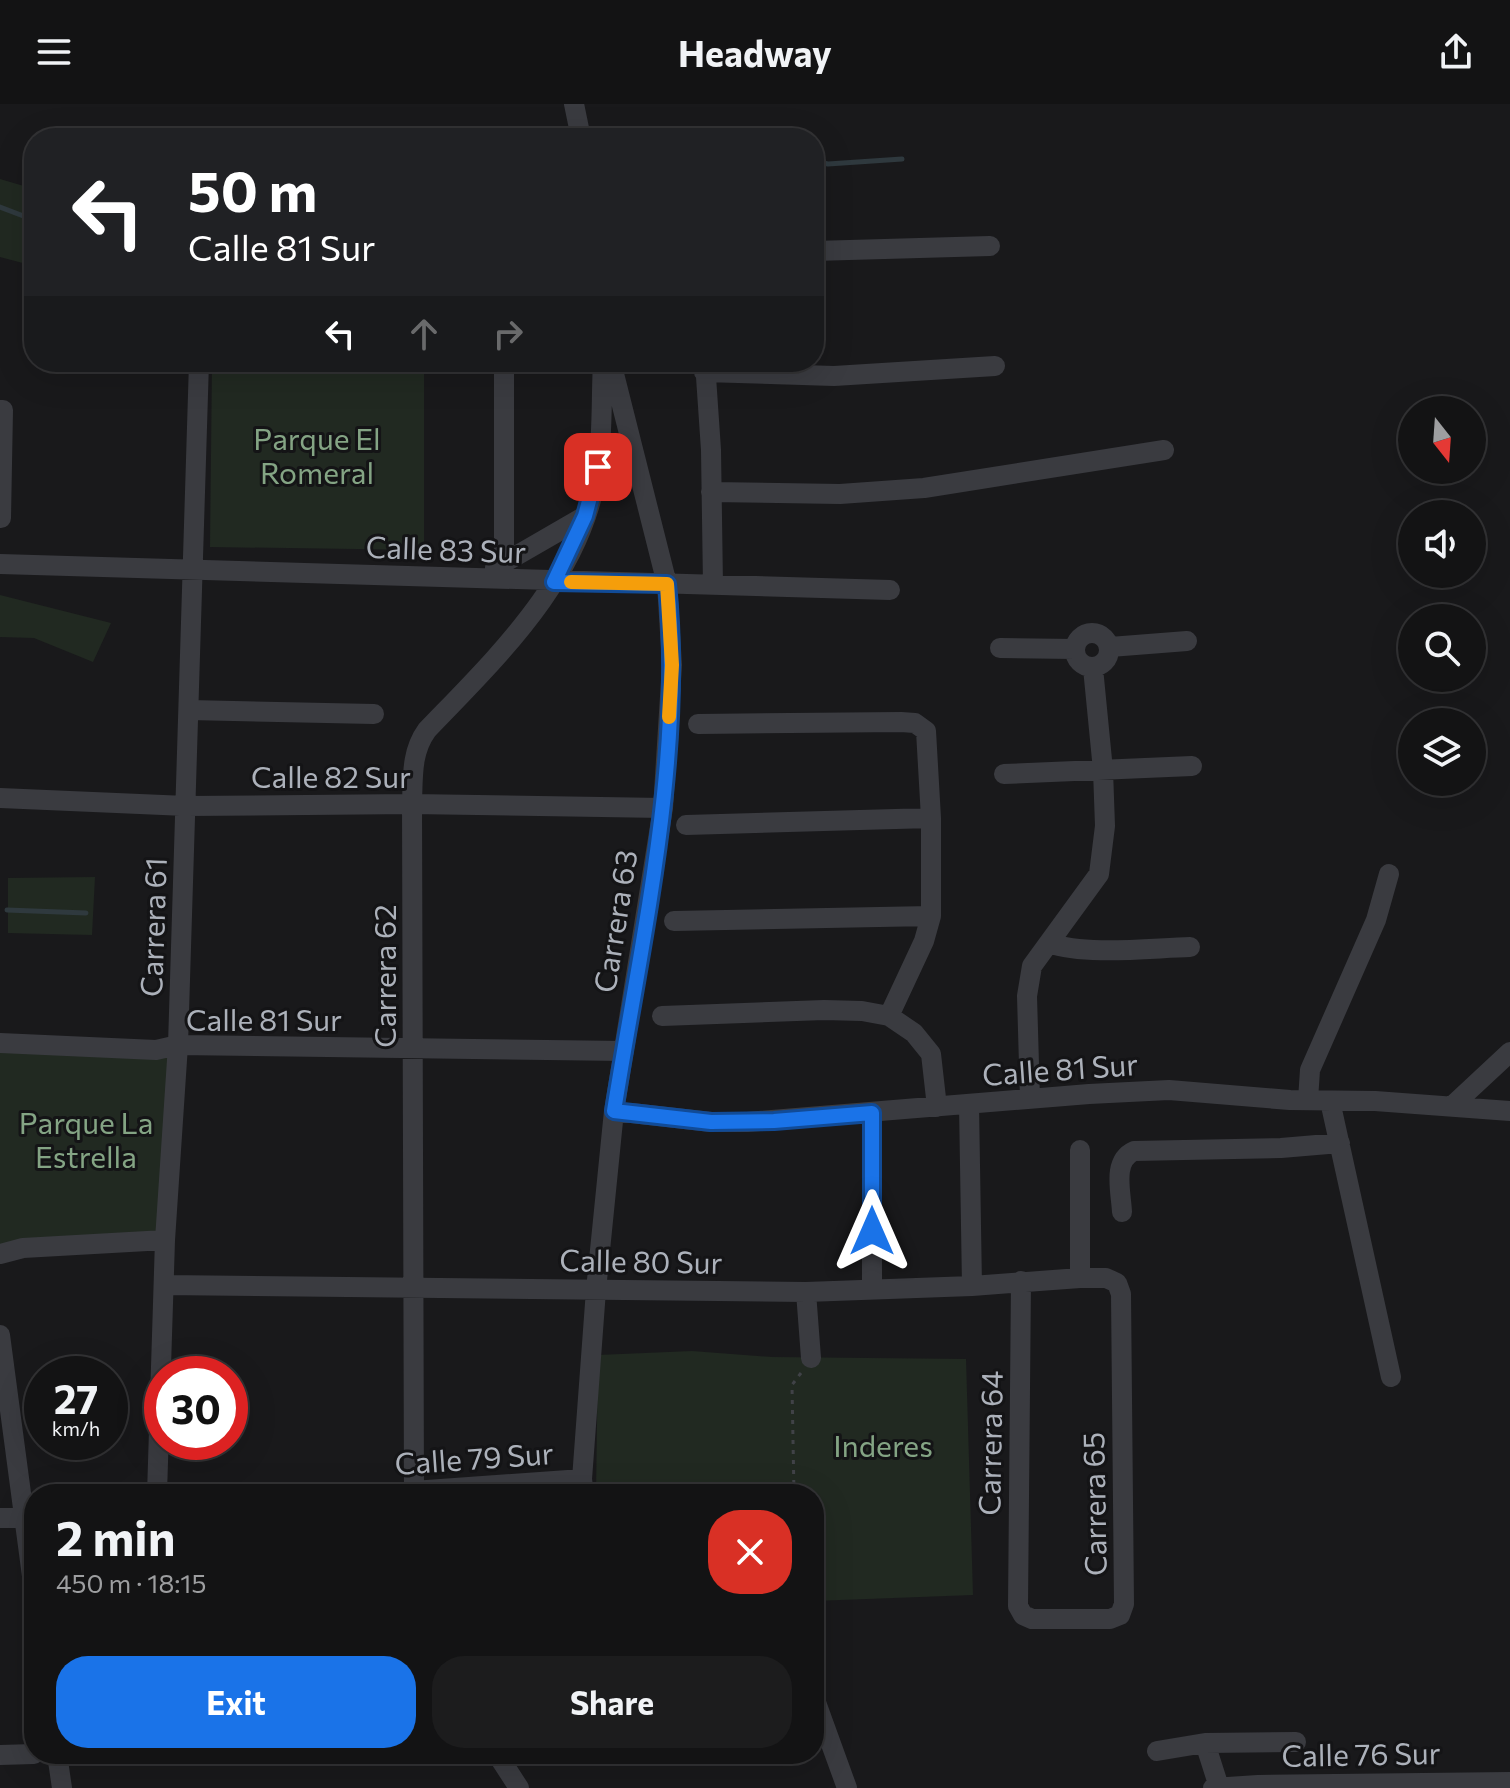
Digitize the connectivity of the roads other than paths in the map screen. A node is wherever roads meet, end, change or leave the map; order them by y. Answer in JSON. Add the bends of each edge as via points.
{"nodes":[{"id":1,"x":574,"y":104,"type":"edge"},
{"id":2,"x":579,"y":128,"type":"edge"},
{"id":3,"x":990,"y":246,"type":"dead end"},
{"id":4,"x":824,"y":251,"type":"edge"},
{"id":5,"x":995,"y":366,"type":"dead end"},
{"id":6,"x":199,"y":372,"type":"edge"},
{"id":7,"x":504,"y":372,"type":"edge"},
{"id":8,"x":603,"y":372,"type":"edge"},
{"id":9,"x":614,"y":372,"type":"edge"},
{"id":10,"x":704,"y":372,"type":"edge"},
{"id":11,"x":776,"y":372,"type":"edge"},
{"id":12,"x":0,"y":410,"type":"edge"},
{"id":13,"x":1164,"y":450,"type":"dead end"},
{"id":14,"x":711,"y":492,"type":"junction"},
{"id":15,"x":585,"y":516,"type":"junction"},
{"id":16,"x":1,"y":518,"type":"edge"},
{"id":17,"x":504,"y":561,"type":"junction"},
{"id":18,"x":0,"y":564,"type":"edge"},
{"id":19,"x":194,"y":570,"type":"junction"},
{"id":20,"x":479,"y":579,"type":"junction"},
{"id":21,"x":554,"y":582,"type":"junction"},
{"id":22,"x":667,"y":584,"type":"junction"},
{"id":23,"x":713,"y":585,"type":"junction"},
{"id":24,"x":890,"y":590,"type":"dead end"},
{"id":25,"x":1187,"y":641,"type":"dead end"},
{"id":26,"x":1110,"y":647,"type":"junction"},
{"id":27,"x":1000,"y":648,"type":"dead end"},
{"id":28,"x":1075,"y":649,"type":"junction"},
{"id":29,"x":1093,"y":668,"type":"junction"},
{"id":30,"x":189,"y":710,"type":"junction"},
{"id":31,"x":374,"y":714,"type":"dead end"},
{"id":32,"x":698,"y":724,"type":"dead end"},
{"id":33,"x":1192,"y":766,"type":"dead end"},
{"id":34,"x":1103,"y":770,"type":"junction"},
{"id":35,"x":1004,"y":774,"type":"dead end"},
{"id":36,"x":0,"y":798,"type":"edge"},
{"id":37,"x":412,"y":804,"type":"junction"},
{"id":38,"x":186,"y":806,"type":"junction"},
{"id":39,"x":663,"y":808,"type":"junction"},
{"id":40,"x":931,"y":818,"type":"junction"},
{"id":41,"x":686,"y":825,"type":"dead end"},
{"id":42,"x":1389,"y":874,"type":"dead end"},
{"id":43,"x":931,"y":916,"type":"junction"},
{"id":44,"x":674,"y":921,"type":"dead end"},
{"id":45,"x":1049,"y":943,"type":"junction"},
{"id":46,"x":1190,"y":947,"type":"dead end"},
{"id":47,"x":662,"y":1016,"type":"dead end"},
{"id":48,"x":889,"y":1016,"type":"junction"},
{"id":49,"x":0,"y":1043,"type":"edge"},
{"id":50,"x":178,"y":1045,"type":"junction"},
{"id":51,"x":413,"y":1049,"type":"junction"},
{"id":52,"x":624,"y":1051,"type":"junction"},
{"id":53,"x":1510,"y":1052,"type":"edge"},
{"id":54,"x":1030,"y":1099,"type":"junction"},
{"id":55,"x":1308,"y":1100,"type":"junction"},
{"id":56,"x":1330,"y":1101,"type":"junction"},
{"id":57,"x":969,"y":1104,"type":"junction"},
{"id":58,"x":937,"y":1107,"type":"junction"},
{"id":59,"x":1451,"y":1107,"type":"junction"},
{"id":60,"x":614,"y":1111,"type":"junction"},
{"id":61,"x":1510,"y":1111,"type":"edge"},
{"id":62,"x":872,"y":1113,"type":"junction"},
{"id":63,"x":1340,"y":1143,"type":"junction"},
{"id":64,"x":1080,"y":1150,"type":"dead end"},
{"id":65,"x":1122,"y":1212,"type":"dead end"},
{"id":66,"x":165,"y":1240,"type":"junction"},
{"id":67,"x":0,"y":1254,"type":"edge"},
{"id":68,"x":1080,"y":1278,"type":"junction"},
{"id":69,"x":1021,"y":1281,"type":"junction"},
{"id":70,"x":1117,"y":1283,"type":"joint"},
{"id":71,"x":164,"y":1285,"type":"junction"},
{"id":72,"x":972,"y":1286,"type":"junction"},
{"id":73,"x":413,"y":1288,"type":"junction"},
{"id":74,"x":596,"y":1290,"type":"junction"},
{"id":75,"x":872,"y":1290,"type":"junction"},
{"id":76,"x":806,"y":1292,"type":"junction"},
{"id":77,"x":1,"y":1344,"type":"edge"},
{"id":78,"x":811,"y":1358,"type":"road end"},
{"id":79,"x":1391,"y":1377,"type":"dead end"},
{"id":80,"x":157,"y":1484,"type":"edge"},
{"id":81,"x":414,"y":1484,"type":"edge"},
{"id":82,"x":583,"y":1484,"type":"edge"},
{"id":83,"x":24,"y":1485,"type":"edge"},
{"id":84,"x":24,"y":1516,"type":"edge"},
{"id":85,"x":0,"y":1518,"type":"edge"},
{"id":86,"x":1018,"y":1606,"type":"joint"},
{"id":87,"x":824,"y":1725,"type":"edge"},
{"id":88,"x":1296,"y":1742,"type":"dead end"},
{"id":89,"x":1205,"y":1743,"type":"junction"},
{"id":90,"x":1157,"y":1751,"type":"dead end"},
{"id":91,"x":24,"y":1754,"type":"edge"},
{"id":92,"x":0,"y":1755,"type":"edge"},
{"id":93,"x":58,"y":1764,"type":"edge"},
{"id":94,"x":503,"y":1764,"type":"edge"},
{"id":95,"x":1510,"y":1782,"type":"edge"},
{"id":96,"x":1481,"y":1784,"type":"edge"},
{"id":97,"x":62,"y":1788,"type":"edge"},
{"id":98,"x":519,"y":1788,"type":"edge"},
{"id":99,"x":847,"y":1788,"type":"edge"},
{"id":100,"x":1216,"y":1788,"type":"edge"}],
"edges":[{"from":1,"to":2,"type":"street"},
{"from":3,"to":4,"type":"street"},
{"from":5,"to":11,"type":"street","via":[[834,376]]},
{"from":6,"to":19,"type":"street","name":"Carrera 61"},
{"from":7,"to":17,"type":"street"},
{"from":8,"to":15,"type":"street","name":"Carrera 62","via":[[598,467]]},
{"from":9,"to":22,"type":"street","name":"Carrera 63"},
{"from":10,"to":14,"type":"street"},
{"from":12,"to":16,"type":"street"},
{"from":13,"to":14,"type":"street","via":[[924,488],[840,494]]},
{"from":14,"to":23,"type":"street"},
{"from":15,"to":17,"type":"street"},
{"from":15,"to":21,"type":"street","name":"Carrera 62"},
{"from":17,"to":20,"type":"street"},
{"from":18,"to":19,"type":"street","name":"Calle 83 Sur"},
{"from":19,"to":20,"type":"street","name":"Calle 83 Sur"},
{"from":19,"to":30,"type":"street","name":"Carrera 61"},
{"from":20,"to":21,"type":"street","name":"Calle 83 Sur"},
{"from":21,"to":22,"type":"street","name":"Calle 83 Sur"},
{"from":21,"to":37,"type":"street","name":"Carrera 62","via":[[526,625],[418,742]]},
{"from":22,"to":23,"type":"street","name":"Calle 83 Sur"},
{"from":22,"to":39,"type":"street","name":"Carrera 63","via":[[672,665]]},
{"from":23,"to":24,"type":"street","name":"Calle 83 Sur"},
{"from":25,"to":26,"type":"street"},
{"from":26,"to":28,"type":"street","via":[[1092,633],[1080,638]]},
{"from":26,"to":29,"type":"street","via":[[1106,661]]},
{"from":27,"to":28,"type":"street"},
{"from":28,"to":29,"type":"street","via":[[1080,662]]},
{"from":29,"to":34,"type":"street"},
{"from":30,"to":31,"type":"street"},
{"from":30,"to":38,"type":"street","name":"Carrera 61"},
{"from":32,"to":40,"type":"street","via":[[915,723],[926,731],[928,741]]},
{"from":33,"to":34,"type":"street"},
{"from":34,"to":35,"type":"street"},
{"from":34,"to":45,"type":"street","via":[[1105,826],[1099,874]]},
{"from":36,"to":38,"type":"street","name":"Calle 82 Sur"},
{"from":37,"to":38,"type":"street","name":"Calle 82 Sur"},
{"from":37,"to":39,"type":"street","name":"Calle 82 Sur"},
{"from":37,"to":51,"type":"street","name":"Carrera 62"},
{"from":38,"to":50,"type":"street","name":"Carrera 61"},
{"from":39,"to":52,"type":"street","name":"Carrera 63"},
{"from":40,"to":41,"type":"street"},
{"from":40,"to":43,"type":"street"},
{"from":42,"to":55,"type":"street","via":[[1376,920],[1310,1070]]},
{"from":43,"to":44,"type":"street"},
{"from":43,"to":48,"type":"street"},
{"from":45,"to":46,"type":"street","via":[[1082,949]]},
{"from":45,"to":54,"type":"street","via":[[1032,966],[1027,996]]},
{"from":47,"to":48,"type":"street","via":[[824,1010]]},
{"from":48,"to":58,"type":"street","via":[[914,1033],[931,1054]]},
{"from":49,"to":50,"type":"street","name":"Calle 81 Sur","via":[[156,1050]]},
{"from":50,"to":51,"type":"street","name":"Calle 81 Sur"},
{"from":50,"to":66,"type":"street","name":"Carrera 61"},
{"from":51,"to":52,"type":"street","name":"Calle 81 Sur"},
{"from":51,"to":73,"type":"street","name":"Carrera 62"},
{"from":52,"to":60,"type":"street","name":"Carrera 63"},
{"from":53,"to":59,"type":"street"},
{"from":54,"to":55,"type":"street","name":"Calle 81 Sur","via":[[1169,1090]]},
{"from":54,"to":57,"type":"street","name":"Calle 81 Sur"},
{"from":55,"to":56,"type":"street","name":"Calle 81 Sur"},
{"from":56,"to":59,"type":"street","name":"Calle 81 Sur"},
{"from":56,"to":63,"type":"street"},
{"from":57,"to":58,"type":"street","name":"Calle 81 Sur"},
{"from":57,"to":72,"type":"street"},
{"from":58,"to":62,"type":"street","name":"Calle 81 Sur"},
{"from":59,"to":61,"type":"street","name":"Calle 81 Sur"},
{"from":60,"to":62,"type":"street","name":"Calle 81 Sur","via":[[711,1122]]},
{"from":60,"to":74,"type":"street","name":"Carrera 63"},
{"from":62,"to":75,"type":"street"},
{"from":63,"to":65,"type":"street","via":[[1134,1151],[1120,1164]]},
{"from":63,"to":79,"type":"street"},
{"from":64,"to":68,"type":"street"},
{"from":66,"to":67,"type":"street","via":[[23,1248]]},
{"from":66,"to":71,"type":"street","name":"Carrera 61"},
{"from":68,"to":69,"type":"street","name":"Calle 80 Sur"},
{"from":68,"to":70,"type":"street","name":"Calle 80 Sur"},
{"from":69,"to":72,"type":"street","name":"Calle 80 Sur"},
{"from":69,"to":86,"type":"street","name":"Carrera 64"},
{"from":70,"to":86,"type":"street","name":"Carrera 65","via":[[1124,1604],[1120,1615],[1110,1619],[1032,1619]]},
{"from":71,"to":73,"type":"street","name":"Calle 80 Sur"},
{"from":71,"to":80,"type":"street","name":"Carrera 61"},
{"from":72,"to":75,"type":"street","name":"Calle 80 Sur"},
{"from":73,"to":74,"type":"street","name":"Calle 80 Sur"},
{"from":73,"to":81,"type":"street","name":"Carrera 62"},
{"from":74,"to":76,"type":"street","name":"Calle 80 Sur"},
{"from":74,"to":82,"type":"street","name":"Carrera 63"},
{"from":75,"to":76,"type":"street","name":"Calle 80 Sur"},
{"from":76,"to":78,"type":"street"},
{"from":77,"to":83,"type":"street"},
{"from":84,"to":85,"type":"street"},
{"from":87,"to":99,"type":"street"},
{"from":88,"to":89,"type":"street"},
{"from":89,"to":90,"type":"street"},
{"from":89,"to":100,"type":"street"},
{"from":91,"to":92,"type":"street"},
{"from":93,"to":97,"type":"street"},
{"from":94,"to":98,"type":"street"},
{"from":95,"to":96,"type":"street","name":"Calle 76 Sur"},
{"from":96,"to":100,"type":"street","name":"Calle 76 Sur"}]}
